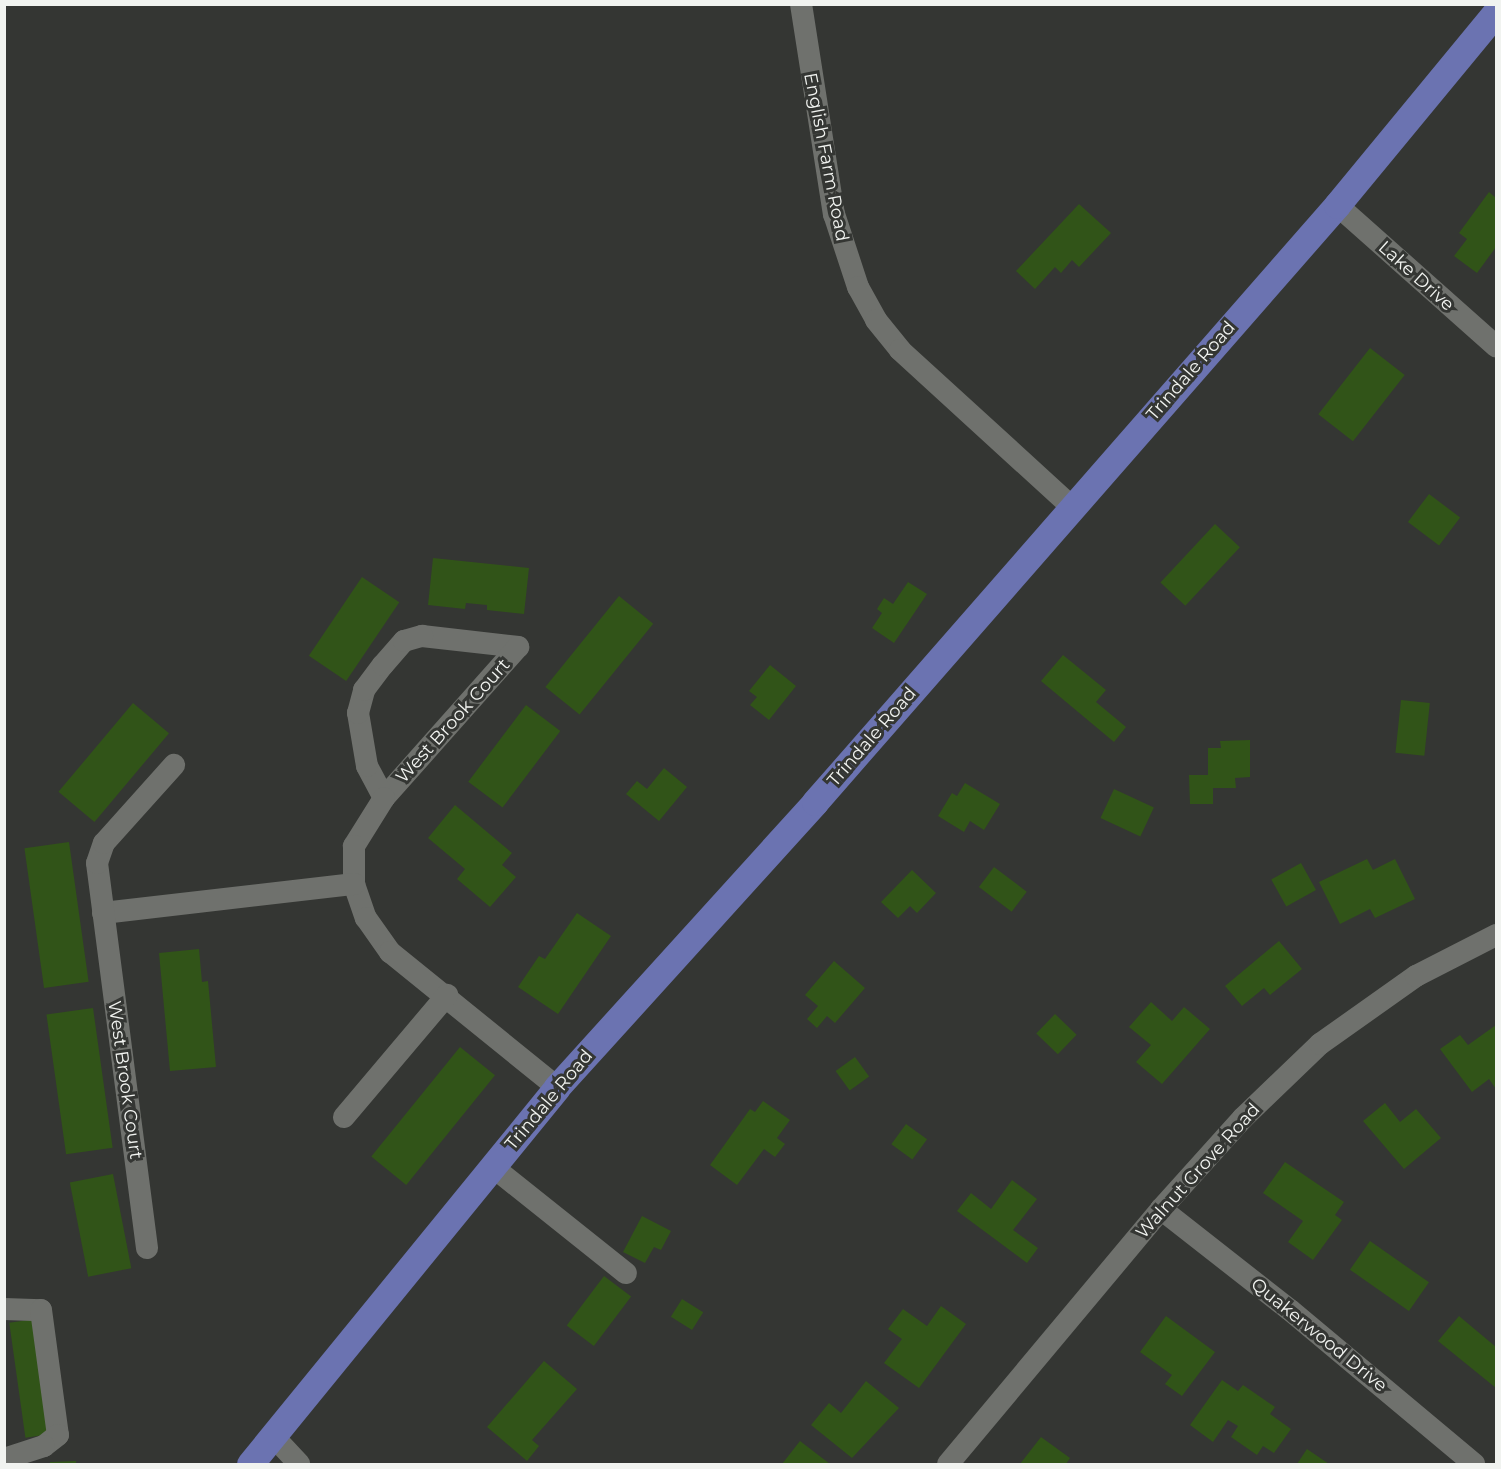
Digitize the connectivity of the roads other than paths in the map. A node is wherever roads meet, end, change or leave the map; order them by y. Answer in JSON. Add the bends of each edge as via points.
{"nodes":[{"id":1,"x":801,"y":4,"type":"edge"},
{"id":2,"x":1497,"y":12,"type":"edge"},
{"id":3,"x":1337,"y":205,"type":"junction"},
{"id":4,"x":1497,"y":346,"type":"edge"},
{"id":5,"x":1071,"y":506,"type":"junction"},
{"id":6,"x":174,"y":765,"type":"dead end"},
{"id":7,"x":384,"y":798,"type":"junction"},
{"id":8,"x":354,"y":884,"type":"junction"},
{"id":9,"x":103,"y":913,"type":"junction"},
{"id":10,"x":1497,"y":935,"type":"edge"},
{"id":11,"x":447,"y":995,"type":"junction"},
{"id":12,"x":557,"y":1087,"type":"junction"},
{"id":13,"x":345,"y":1117,"type":"dead end"},
{"id":14,"x":493,"y":1167,"type":"junction"},
{"id":15,"x":1161,"y":1209,"type":"junction"},
{"id":16,"x":147,"y":1248,"type":"dead end"},
{"id":17,"x":626,"y":1273,"type":"dead end"},
{"id":18,"x":4,"y":1309,"type":"edge"},
{"id":19,"x":274,"y":1437,"type":"junction"},
{"id":20,"x":4,"y":1459,"type":"edge"},
{"id":21,"x":250,"y":1464,"type":"edge"},
{"id":22,"x":299,"y":1464,"type":"edge"},
{"id":23,"x":948,"y":1464,"type":"edge"},
{"id":24,"x":1474,"y":1464,"type":"edge"}],
"edges":[{"from":1,"to":5,"type":"street","name":"English Farm Road","via":[[832,203],[858,287],[876,320],[900,350]]},
{"from":2,"to":3,"type":"main road","name":"Trindale Road"},
{"from":3,"to":4,"type":"street","name":"Lake Drive"},
{"from":3,"to":5,"type":"main road","name":"Trindale Road"},
{"from":5,"to":12,"type":"main road","name":"Trindale Road","via":[[815,802]]},
{"from":6,"to":9,"type":"street","name":"West Brook Court","via":[[104,843],[97,863]]},
{"from":7,"to":7,"type":"street","name":"West Brook Court","via":[[392,789],[518,647],[422,636],[404,641],[364,690],[358,713],[367,766]]},
{"from":7,"to":8,"type":"street","name":"West Brook Court","via":[[354,846]]},
{"from":8,"to":9,"type":"street"},
{"from":8,"to":11,"type":"street","name":"West Brook Court","via":[[366,918],[390,952]]},
{"from":9,"to":16,"type":"street","name":"West Brook Court"},
{"from":10,"to":15,"type":"street","name":"Walnut Grove Road","via":[[1416,976],[1333,1033],[1243,1118]]},
{"from":11,"to":12,"type":"street","name":"West Brook Court"},
{"from":11,"to":13,"type":"street"},
{"from":12,"to":14,"type":"main road","name":"Trindale Road"},
{"from":14,"to":17,"type":"street"},
{"from":14,"to":19,"type":"main road","name":"Trindale Road"},
{"from":15,"to":23,"type":"street","name":"Walnut Grove Road"},
{"from":15,"to":24,"type":"street","name":"Quakerwood Drive","via":[[1290,1310]]},
{"from":18,"to":20,"type":"street","via":[[41,1310],[58,1435],[44,1446]]},
{"from":19,"to":21,"type":"main road","name":"Trindale Road"},
{"from":19,"to":22,"type":"street"}]}
